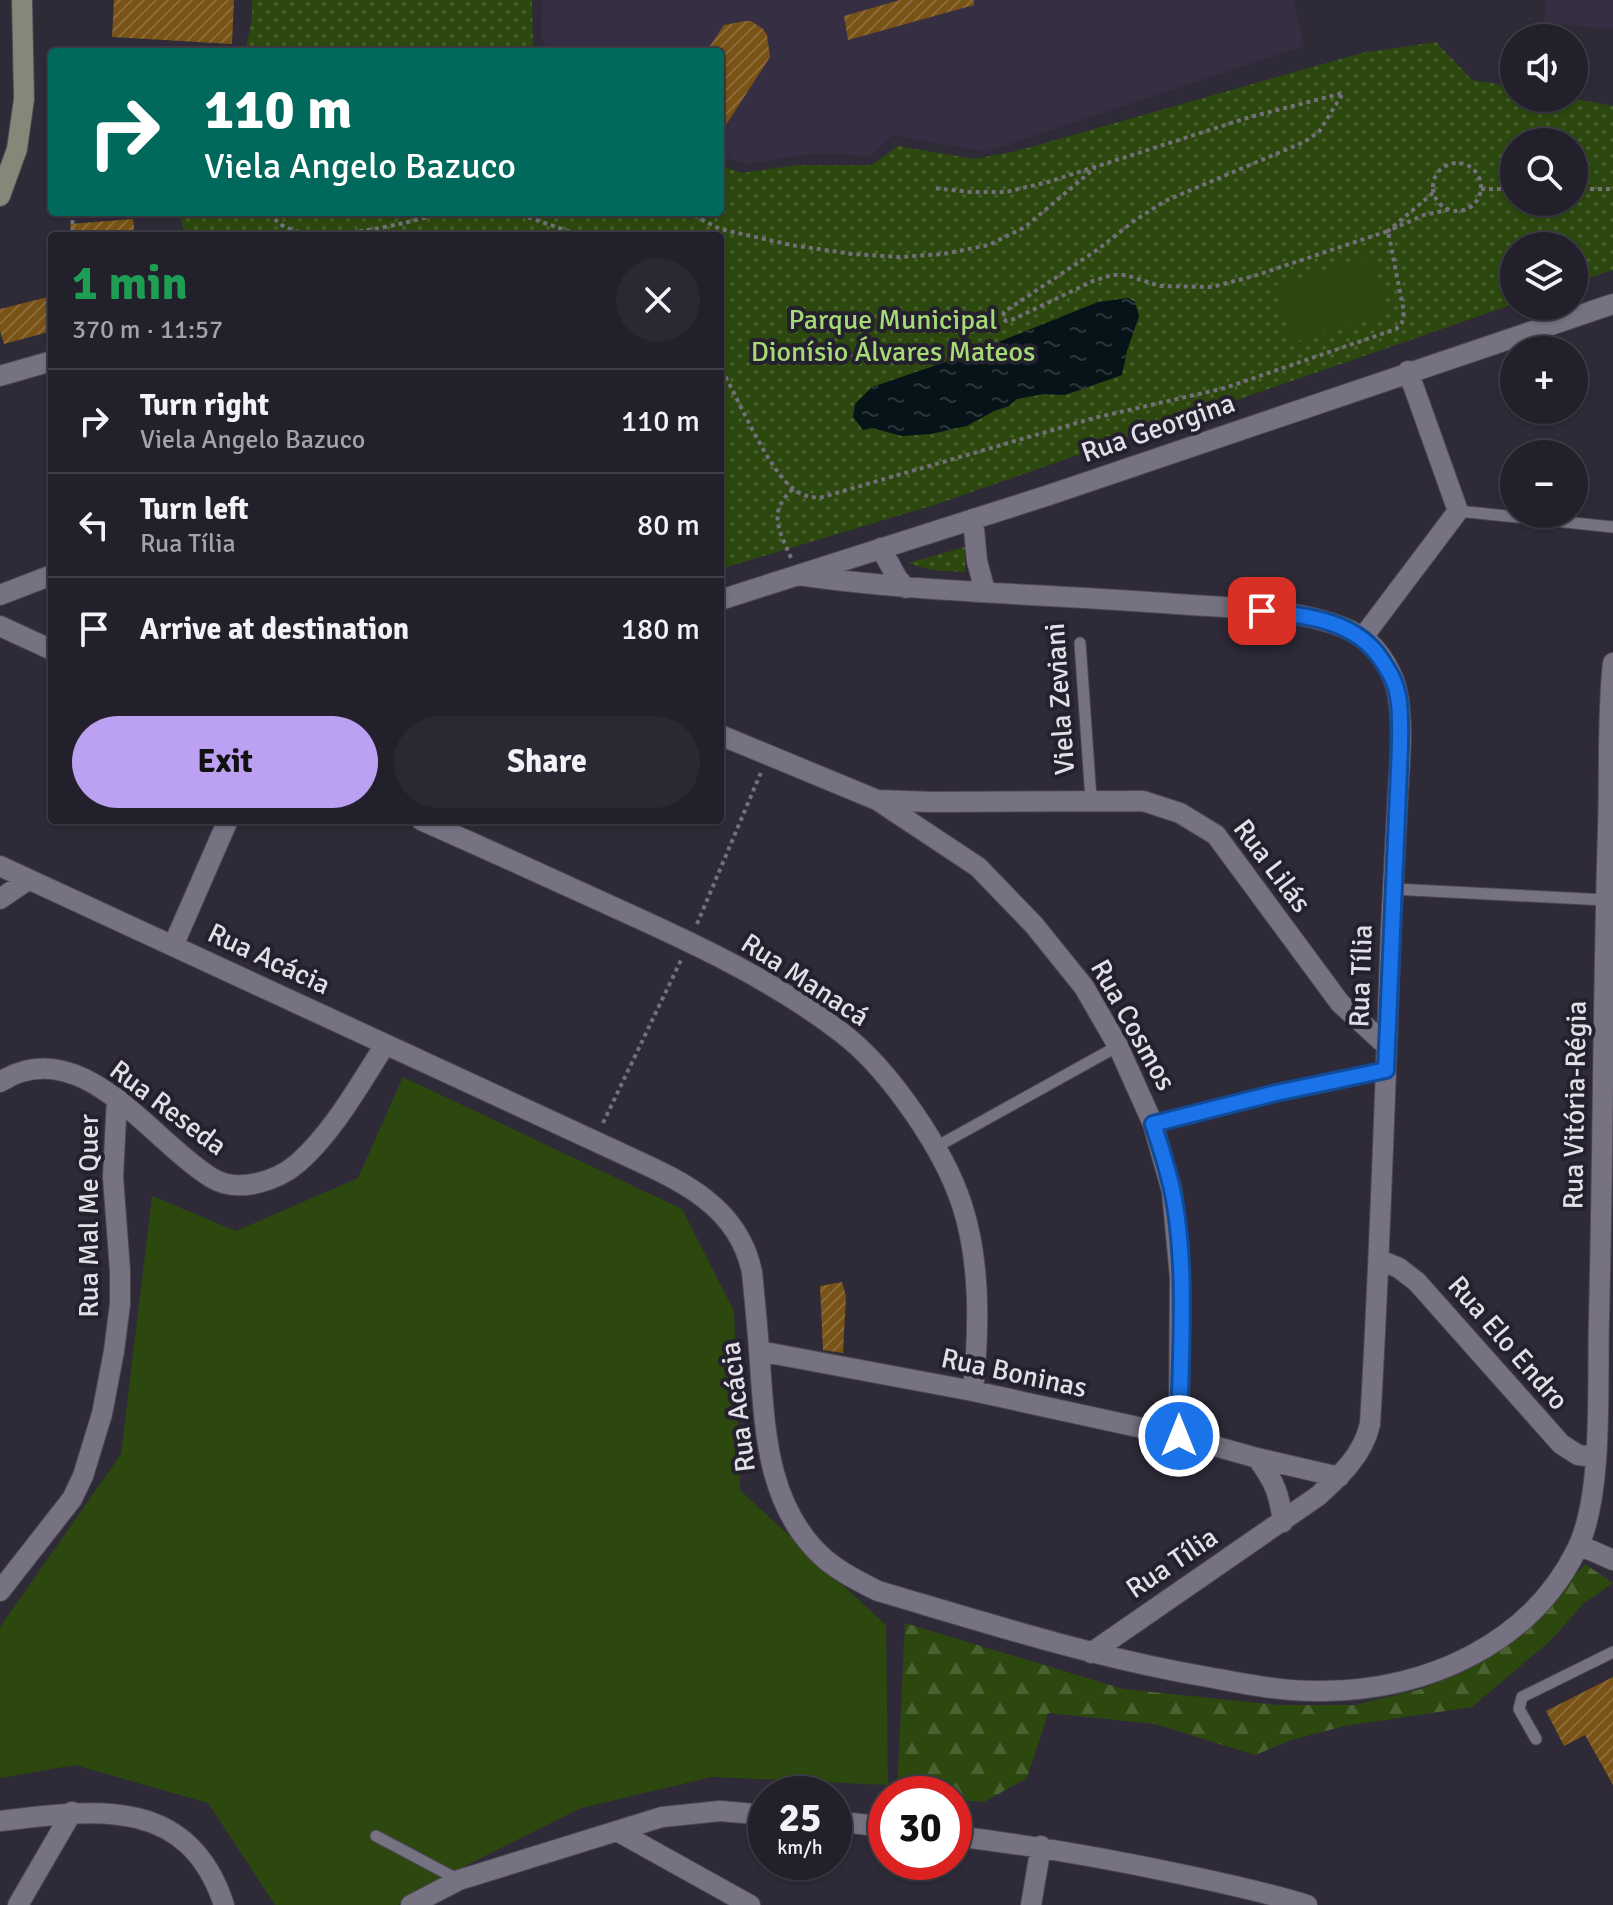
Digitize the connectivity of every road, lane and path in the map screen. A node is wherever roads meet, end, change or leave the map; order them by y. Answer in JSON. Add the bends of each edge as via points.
{"nodes":[{"id":1,"x":22,"y":0,"type":"edge"},
{"id":2,"x":1096,"y":167,"type":"junction"},
{"id":3,"x":933,"y":188,"type":"dead end"},
{"id":4,"x":1481,"y":189,"type":"junction"},
{"id":5,"x":1500,"y":189,"type":"edge"},
{"id":6,"x":1588,"y":189,"type":"edge"},
{"id":7,"x":1613,"y":189,"type":"edge"},
{"id":8,"x":1433,"y":193,"type":"junction"},
{"id":9,"x":0,"y":196,"type":"edge"},
{"id":10,"x":1448,"y":210,"type":"junction"},
{"id":11,"x":272,"y":216,"type":"edge"},
{"id":12,"x":432,"y":216,"type":"edge"},
{"id":13,"x":524,"y":216,"type":"edge"},
{"id":14,"x":695,"y":216,"type":"edge"},
{"id":15,"x":1388,"y":231,"type":"junction"},
{"id":16,"x":295,"y":232,"type":"edge"},
{"id":17,"x":340,"y":232,"type":"edge"},
{"id":18,"x":570,"y":232,"type":"edge"},
{"id":19,"x":1613,"y":304,"type":"edge"},
{"id":20,"x":48,"y":362,"type":"edge"},
{"id":21,"x":1408,"y":371,"type":"junction"},
{"id":22,"x":724,"y":373,"type":"edge"},
{"id":23,"x":0,"y":376,"type":"edge"},
{"id":24,"x":793,"y":489,"type":"junction"},
{"id":25,"x":1458,"y":511,"type":"junction"},
{"id":26,"x":973,"y":519,"type":"junction"},
{"id":27,"x":1613,"y":527,"type":"edge"},
{"id":28,"x":881,"y":548,"type":"junction"},
{"id":29,"x":798,"y":575,"type":"junction"},
{"id":30,"x":48,"y":577,"type":"edge"},
{"id":31,"x":906,"y":588,"type":"junction"},
{"id":32,"x":985,"y":591,"type":"junction"},
{"id":33,"x":0,"y":595,"type":"edge"},
{"id":34,"x":724,"y":599,"type":"edge"},
{"id":35,"x":0,"y":626,"type":"edge"},
{"id":36,"x":1363,"y":637,"type":"junction"},
{"id":37,"x":1080,"y":643,"type":"dead end"},
{"id":38,"x":48,"y":648,"type":"edge"},
{"id":39,"x":1613,"y":663,"type":"edge"},
{"id":40,"x":724,"y":737,"type":"edge"},
{"id":41,"x":1612,"y":764,"type":"edge"},
{"id":42,"x":1091,"y":799,"type":"junction"},
{"id":43,"x":877,"y":800,"type":"junction"},
{"id":44,"x":226,"y":824,"type":"edge"},
{"id":45,"x":430,"y":824,"type":"edge"},
{"id":46,"x":0,"y":866,"type":"edge"},
{"id":47,"x":28,"y":880,"type":"junction"},
{"id":48,"x":1393,"y":889,"type":"junction"},
{"id":49,"x":0,"y":899,"type":"edge"},
{"id":50,"x":1606,"y":900,"type":"junction"},
{"id":51,"x":173,"y":946,"type":"junction"},
{"id":52,"x":385,"y":1045,"type":"junction"},
{"id":53,"x":1118,"y":1046,"type":"junction"},
{"id":54,"x":1387,"y":1046,"type":"junction"},
{"id":55,"x":1386,"y":1070,"type":"junction"},
{"id":56,"x":0,"y":1082,"type":"edge"},
{"id":57,"x":117,"y":1098,"type":"junction"},
{"id":58,"x":1153,"y":1124,"type":"junction"},
{"id":59,"x":936,"y":1147,"type":"junction"},
{"id":60,"x":1380,"y":1260,"type":"junction"},
{"id":61,"x":759,"y":1351,"type":"junction"},
{"id":62,"x":973,"y":1391,"type":"junction"},
{"id":63,"x":1179,"y":1436,"type":"junction"},
{"id":64,"x":1595,"y":1457,"type":"junction"},
{"id":65,"x":1257,"y":1458,"type":"junction"},
{"id":66,"x":1339,"y":1477,"type":"junction"},
{"id":67,"x":1283,"y":1522,"type":"junction"},
{"id":68,"x":1579,"y":1545,"type":"junction"},
{"id":69,"x":1613,"y":1560,"type":"edge"},
{"id":70,"x":0,"y":1591,"type":"edge"},
{"id":71,"x":1613,"y":1652,"type":"edge"},
{"id":72,"x":1091,"y":1653,"type":"junction"},
{"id":73,"x":1536,"y":1739,"type":"dead end"},
{"id":74,"x":72,"y":1812,"type":"junction"},
{"id":75,"x":748,"y":1813,"type":"edge"},
{"id":76,"x":0,"y":1821,"type":"edge"},
{"id":77,"x":617,"y":1831,"type":"junction"},
{"id":78,"x":376,"y":1836,"type":"dead end"},
{"id":79,"x":972,"y":1838,"type":"edge"},
{"id":80,"x":1041,"y":1846,"type":"junction"},
{"id":81,"x":459,"y":1880,"type":"junction"},
{"id":82,"x":18,"y":1905,"type":"edge"},
{"id":83,"x":224,"y":1905,"type":"edge"},
{"id":84,"x":411,"y":1905,"type":"edge"},
{"id":85,"x":750,"y":1905,"type":"edge"},
{"id":86,"x":1031,"y":1905,"type":"edge"},
{"id":87,"x":1307,"y":1905,"type":"edge"}],
"edges":[{"from":1,"to":9,"type":"main road","via":[[24,99],[17,149]]},
{"from":2,"to":3,"type":"path","via":[[1006,192]]},
{"from":2,"to":14,"type":"path","via":[[1025,227],[989,245],[943,254],[900,257],[791,245],[720,229]]},
{"from":2,"to":15,"type":"path","via":[[1343,93],[1319,132],[1165,201],[1004,312],[1006,321],[1112,275],[1160,286],[1212,287]]},
{"from":4,"to":5,"type":"path"},
{"from":4,"to":8,"type":"path","via":[[1471,168],[1455,163],[1440,170]]},
{"from":4,"to":10,"type":"path","via":[[1470,208]]},
{"from":6,"to":7,"type":"path"},
{"from":8,"to":10,"type":"path"},
{"from":8,"to":15,"type":"path"},
{"from":10,"to":15,"type":"path"},
{"from":11,"to":16,"type":"path"},
{"from":12,"to":17,"type":"path","via":[[378,230]]},
{"from":13,"to":18,"type":"path"},
{"from":15,"to":24,"type":"path","via":[[1404,312],[1396,329],[1225,388],[1094,418],[827,497],[807,497]]},
{"from":19,"to":21,"type":"street","name":"Rua Georgina"},
{"from":20,"to":23,"type":"street"},
{"from":21,"to":25,"type":"street"},
{"from":21,"to":26,"type":"street","name":"Rua Georgina"},
{"from":22,"to":24,"type":"path","via":[[775,468]]},
{"from":24,"to":29,"type":"path","via":[[780,500],[776,516]]},
{"from":25,"to":27,"type":"lane"},
{"from":25,"to":36,"type":"street"},
{"from":26,"to":28,"type":"street","name":"Rua Georgina"},
{"from":26,"to":32,"type":"street"},
{"from":28,"to":29,"type":"street","name":"Rua Georgina"},
{"from":28,"to":31,"type":"street"},
{"from":29,"to":31,"type":"street"},
{"from":29,"to":34,"type":"street","name":"Rua Georgina"},
{"from":30,"to":33,"type":"street"},
{"from":31,"to":32,"type":"street"},
{"from":32,"to":36,"type":"street","via":[[1289,614]]},
{"from":35,"to":38,"type":"street"},
{"from":36,"to":48,"type":"street","name":"Rua Tília","via":[[1394,679],[1398,696]]},
{"from":37,"to":42,"type":"lane","name":"Viela Zeviani"},
{"from":39,"to":41,"type":"street","name":"Rua Vitória-Régia"},
{"from":40,"to":43,"type":"street","name":"Rua Cosmos"},
{"from":41,"to":50,"type":"street","name":"Rua Vitória-Régia"},
{"from":42,"to":43,"type":"street","name":"Rua Lilás"},
{"from":42,"to":54,"type":"street","name":"Rua Lilás","via":[[1153,802],[1216,835],[1340,1003]]},
{"from":43,"to":53,"type":"street","name":"Rua Cosmos","via":[[978,867],[1064,959]]},
{"from":44,"to":51,"type":"street"},
{"from":45,"to":59,"type":"street","name":"Rua Manacá","via":[[690,941],[807,1009],[862,1050]]},
{"from":46,"to":47,"type":"street","name":"Rua Acácia"},
{"from":47,"to":49,"type":"street"},
{"from":47,"to":51,"type":"street","name":"Rua Acácia"},
{"from":48,"to":50,"type":"lane"},
{"from":48,"to":54,"type":"street","name":"Rua Tília"},
{"from":50,"to":64,"type":"street","name":"Rua Vitória-Régia"},
{"from":51,"to":52,"type":"street","name":"Rua Acácia"},
{"from":52,"to":57,"type":"street","name":"Rua Reseda","via":[[318,1142],[280,1176],[259,1183],[214,1180]]},
{"from":52,"to":61,"type":"street","name":"Rua Acácia","via":[[699,1192],[748,1252]]},
{"from":53,"to":58,"type":"street","name":"Rua Cosmos"},
{"from":53,"to":59,"type":"lane"},
{"from":54,"to":55,"type":"street","name":"Rua Tília"},
{"from":55,"to":58,"type":"lane"},
{"from":55,"to":60,"type":"street","name":"Rua Tília"},
{"from":56,"to":57,"type":"street","name":"Rua Reseda","via":[[31,1070],[55,1069]]},
{"from":57,"to":70,"type":"street","name":"Rua Mal Me Quer","via":[[113,1177],[120,1304],[102,1414],[72,1499]]},
{"from":58,"to":63,"type":"street","name":"Rua Cosmos","via":[[1177,1224]]},
{"from":59,"to":62,"type":"street","name":"Rua Manacá","via":[[969,1230],[977,1344]]},
{"from":60,"to":64,"type":"street","name":"Rua Elo Endro","via":[[1417,1282],[1561,1444],[1578,1455]]},
{"from":60,"to":66,"type":"street","name":"Rua Tília","via":[[1370,1424],[1357,1455]]},
{"from":61,"to":62,"type":"street","name":"Rua Boninas"},
{"from":61,"to":72,"type":"street","name":"Rua Acácia","via":[[764,1424],[777,1486],[794,1521],[825,1559],[878,1591]]},
{"from":62,"to":63,"type":"street","name":"Rua Boninas"},
{"from":63,"to":65,"type":"street","name":"Rua Boninas"},
{"from":64,"to":68,"type":"street","name":"Rua Vitória-Régia","via":[[1591,1508]]},
{"from":65,"to":66,"type":"street","name":"Rua Boninas"},
{"from":65,"to":67,"type":"street","via":[[1275,1482]]},
{"from":66,"to":67,"type":"street","name":"Rua Tília"},
{"from":67,"to":72,"type":"street","name":"Rua Tília"},
{"from":68,"to":69,"type":"street"},
{"from":68,"to":72,"type":"street","name":"Rua Acácia","via":[[1538,1609],[1491,1645],[1438,1672],[1404,1681],[1286,1691]]},
{"from":71,"to":73,"type":"lane","via":[[1522,1697],[1519,1709]]},
{"from":74,"to":76,"type":"street"},
{"from":74,"to":82,"type":"street"},
{"from":74,"to":83,"type":"street","via":[[139,1817],[161,1826],[196,1854]]},
{"from":75,"to":77,"type":"street","via":[[662,1817]]},
{"from":77,"to":81,"type":"street"},
{"from":77,"to":85,"type":"street"},
{"from":78,"to":81,"type":"lane"},
{"from":79,"to":80,"type":"street"},
{"from":80,"to":86,"type":"street"},
{"from":80,"to":87,"type":"street"},
{"from":81,"to":84,"type":"street"}]}
